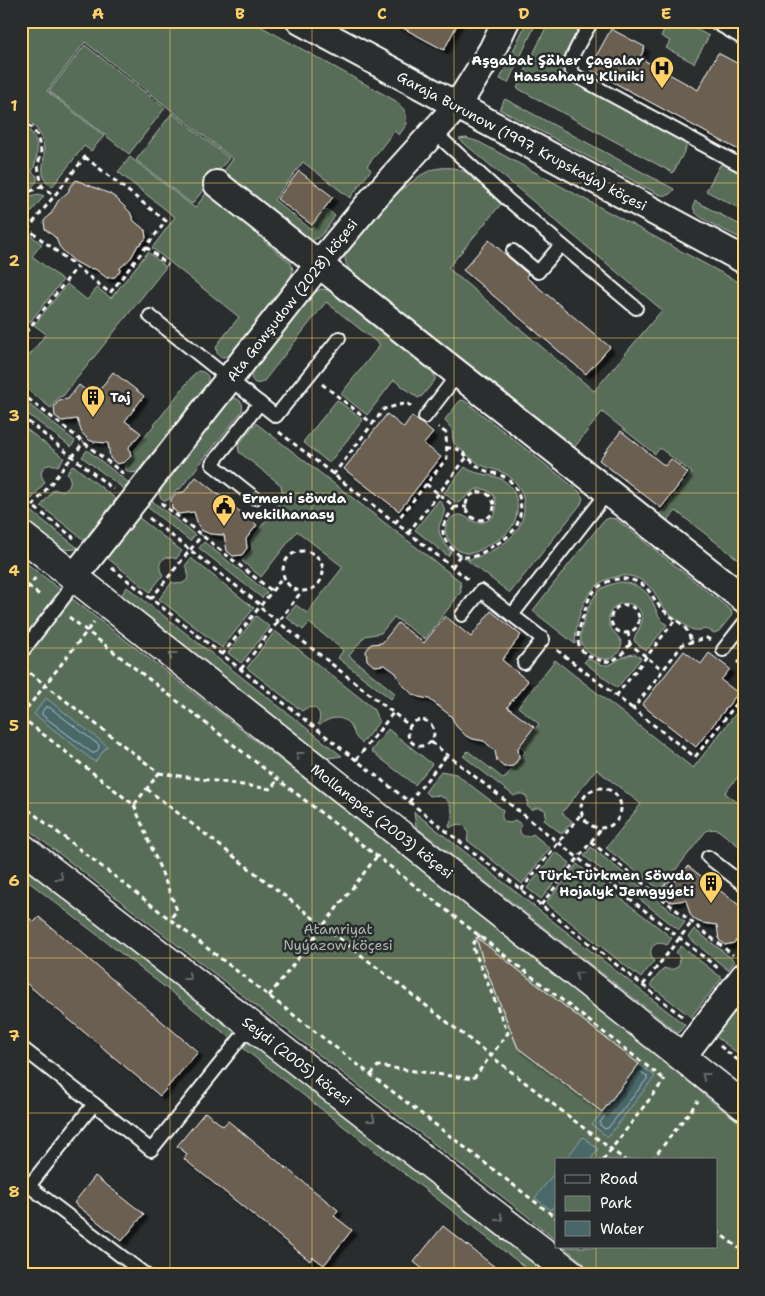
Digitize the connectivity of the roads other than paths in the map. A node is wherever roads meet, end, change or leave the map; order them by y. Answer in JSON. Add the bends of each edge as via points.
{"nodes":[{"id":1,"x":300,"y":21,"type":"edge"},
{"id":2,"x":506,"y":21,"type":"edge"},
{"id":3,"x":592,"y":21,"type":"edge"},
{"id":4,"x":713,"y":21,"type":"edge"},
{"id":5,"x":744,"y":39,"type":"edge"},
{"id":6,"x":457,"y":106,"type":"junction"},
{"id":7,"x":433,"y":131,"type":"junction"},
{"id":8,"x":744,"y":167,"type":"edge"},
{"id":9,"x":217,"y":184,"type":"dead end"},
{"id":10,"x":561,"y":244,"type":"junction"},
{"id":11,"x":513,"y":251,"type":"dead end"},
{"id":12,"x":744,"y":260,"type":"edge"},
{"id":13,"x":319,"y":264,"type":"junction"},
{"id":14,"x":636,"y":308,"type":"dead end"},
{"id":15,"x":150,"y":316,"type":"dead end"},
{"id":16,"x":339,"y":338,"type":"dead end"},
{"id":17,"x":458,"y":374,"type":"junction"},
{"id":18,"x":229,"y":379,"type":"junction"},
{"id":19,"x":260,"y":403,"type":"junction"},
{"id":20,"x":425,"y":417,"type":"road end"},
{"id":21,"x":608,"y":492,"type":"junction"},
{"id":22,"x":255,"y":498,"type":"dead end"},
{"id":23,"x":21,"y":535,"type":"edge"},
{"id":24,"x":74,"y":577,"type":"junction"},
{"id":25,"x":744,"y":599,"type":"edge"},
{"id":26,"x":462,"y":615,"type":"dead end"},
{"id":27,"x":512,"y":615,"type":"junction"},
{"id":28,"x":744,"y":624,"type":"edge"},
{"id":29,"x":723,"y":650,"type":"road end"},
{"id":30,"x":21,"y":653,"type":"edge"},
{"id":31,"x":524,"y":663,"type":"dead end"},
{"id":32,"x":21,"y":847,"type":"edge"},
{"id":33,"x":708,"y":857,"type":"dead end"},
{"id":34,"x":744,"y":885,"type":"edge"},
{"id":35,"x":736,"y":969,"type":"edge"},
{"id":36,"x":251,"y":1025,"type":"junction"},
{"id":37,"x":21,"y":1047,"type":"edge"},
{"id":38,"x":676,"y":1065,"type":"junction"},
{"id":39,"x":94,"y":1104,"type":"junction"},
{"id":40,"x":744,"y":1106,"type":"edge"},
{"id":41,"x":25,"y":1183,"type":"edge"},
{"id":42,"x":146,"y":1275,"type":"edge"},
{"id":43,"x":573,"y":1275,"type":"edge"}],
"edges":[{"from":1,"to":6,"type":"street","name":"Garaja Burunow (1997, Krupskaýa) köçesi"},
{"from":2,"to":6,"type":"street","name":"Ata Gowşudow (2028) köçesi"},
{"from":3,"to":8,"type":"lane","via":[[569,65],[576,76]]},
{"from":4,"to":5,"type":"lane"},
{"from":6,"to":7,"type":"street","name":"Ata Gowşudow (2028) köçesi"},
{"from":6,"to":12,"type":"street","name":"Garaja Burunow (1997, Krupskaýa) köçesi"},
{"from":7,"to":10,"type":"lane"},
{"from":7,"to":13,"type":"street","name":"Ata Gowşudow (2028) köçesi"},
{"from":9,"to":13,"type":"street"},
{"from":10,"to":11,"type":"lane","via":[[538,272]]},
{"from":10,"to":14,"type":"lane"},
{"from":13,"to":17,"type":"street"},
{"from":13,"to":18,"type":"street","name":"Ata Gowşudow (2028) köçesi"},
{"from":15,"to":18,"type":"lane"},
{"from":16,"to":19,"type":"lane","via":[[276,416]]},
{"from":17,"to":20,"type":"lane"},
{"from":17,"to":21,"type":"street"},
{"from":18,"to":19,"type":"lane"},
{"from":18,"to":24,"type":"street","name":"Ata Gowşudow (2028) köçesi"},
{"from":19,"to":22,"type":"lane","via":[[212,464]]},
{"from":21,"to":25,"type":"street"},
{"from":21,"to":27,"type":"lane"},
{"from":23,"to":24,"type":"street","name":"Mollanepes (2003) köçesi"},
{"from":24,"to":30,"type":"lane","via":[[65,596]]},
{"from":38,"to":24,"type":"street","name":"Mollanepes (2003) köçesi","one_way":true},
{"from":26,"to":27,"type":"lane","via":[[481,591]]},
{"from":27,"to":31,"type":"lane","via":[[543,639]]},
{"from":28,"to":29,"type":"lane"},
{"from":32,"to":36,"type":"street","name":"Seýdi (2005) köçesi","one_way":true},
{"from":33,"to":34,"type":"lane"},
{"from":35,"to":38,"type":"street"},
{"from":36,"to":39,"type":"lane","via":[[151,1150]]},
{"from":36,"to":43,"type":"street","name":"Seýdi (2005) köçesi","one_way":true},
{"from":37,"to":39,"type":"lane"},
{"from":40,"to":38,"type":"street","name":"Mollanepes (2003) köçesi","one_way":true},
{"from":39,"to":41,"type":"lane"},
{"from":41,"to":42,"type":"lane"}]}
